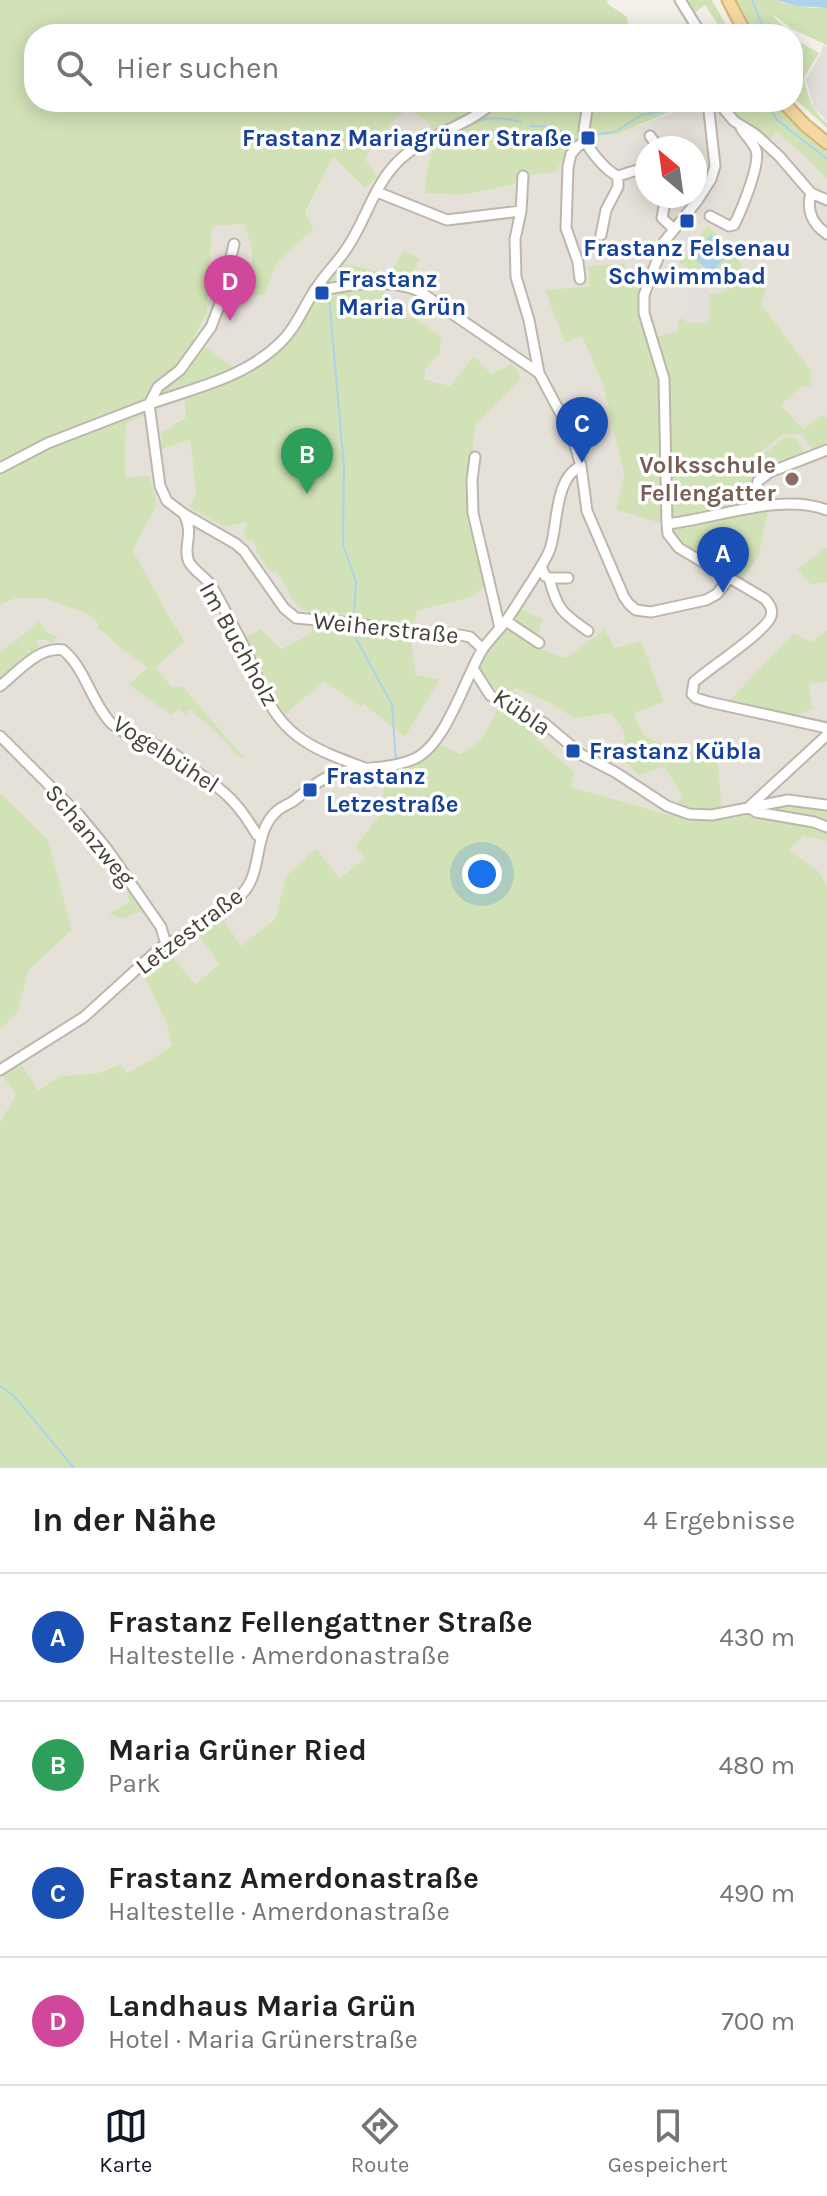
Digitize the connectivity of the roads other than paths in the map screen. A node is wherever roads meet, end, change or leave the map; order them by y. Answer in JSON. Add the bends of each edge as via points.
{"nodes":[{"id":1,"x":680,"y":0,"type":"edge"},
{"id":2,"x":720,"y":0,"type":"edge"},
{"id":3,"x":728,"y":0,"type":"edge"},
{"id":4,"x":695,"y":24,"type":"edge"},
{"id":5,"x":733,"y":24,"type":"edge"},
{"id":6,"x":741,"y":24,"type":"edge"},
{"id":7,"x":479,"y":112,"type":"edge"},
{"id":8,"x":588,"y":112,"type":"edge"},
{"id":9,"x":709,"y":112,"type":"edge"},
{"id":10,"x":725,"y":112,"type":"edge"},
{"id":11,"x":793,"y":112,"type":"edge"},
{"id":12,"x":803,"y":112,"type":"edge"},
{"id":13,"x":740,"y":125,"type":"junction"},
{"id":14,"x":827,"y":133,"type":"edge"},
{"id":15,"x":586,"y":142,"type":"junction"},
{"id":16,"x":827,"y":143,"type":"edge"},
{"id":17,"x":635,"y":171,"type":"edge"},
{"id":18,"x":523,"y":176,"type":"dead end"},
{"id":19,"x":618,"y":176,"type":"junction"},
{"id":20,"x":377,"y":192,"type":"junction"},
{"id":21,"x":811,"y":193,"type":"junction"},
{"id":22,"x":827,"y":200,"type":"edge"},
{"id":23,"x":664,"y":208,"type":"edge"},
{"id":24,"x":521,"y":211,"type":"junction"},
{"id":25,"x":710,"y":216,"type":"dead end"},
{"id":26,"x":674,"y":229,"type":"junction"},
{"id":27,"x":827,"y":234,"type":"edge"},
{"id":28,"x":601,"y":235,"type":"dead end"},
{"id":29,"x":234,"y":244,"type":"dead end"},
{"id":30,"x":580,"y":279,"type":"dead end"},
{"id":31,"x":315,"y":289,"type":"junction"},
{"id":32,"x":539,"y":373,"type":"junction"},
{"id":33,"x":158,"y":387,"type":"junction"},
{"id":34,"x":168,"y":397,"type":"junction"},
{"id":35,"x":149,"y":404,"type":"junction"},
{"id":36,"x":827,"y":450,"type":"edge"},
{"id":37,"x":475,"y":457,"type":"dead end"},
{"id":38,"x":581,"y":466,"type":"junction"},
{"id":39,"x":0,"y":468,"type":"edge"},
{"id":40,"x":753,"y":508,"type":"junction"},
{"id":41,"x":827,"y":510,"type":"edge"},
{"id":42,"x":184,"y":514,"type":"junction"},
{"id":43,"x":667,"y":524,"type":"junction"},
{"id":44,"x":541,"y":566,"type":"junction"},
{"id":45,"x":549,"y":578,"type":"junction"},
{"id":46,"x":568,"y":578,"type":"dead end"},
{"id":47,"x":729,"y":578,"type":"junction"},
{"id":48,"x":503,"y":624,"type":"junction"},
{"id":49,"x":588,"y":631,"type":"dead end"},
{"id":50,"x":539,"y":643,"type":"dead end"},
{"id":51,"x":483,"y":649,"type":"junction"},
{"id":52,"x":474,"y":670,"type":"junction"},
{"id":53,"x":0,"y":686,"type":"edge"},
{"id":54,"x":827,"y":728,"type":"edge"},
{"id":55,"x":827,"y":735,"type":"edge"},
{"id":56,"x":0,"y":736,"type":"edge"},
{"id":57,"x":5,"y":747,"type":"edge"},
{"id":58,"x":369,"y":769,"type":"junction"},
{"id":59,"x":827,"y":805,"type":"edge"},
{"id":60,"x":749,"y":807,"type":"junction"},
{"id":61,"x":827,"y":827,"type":"edge"},
{"id":62,"x":262,"y":838,"type":"junction"},
{"id":63,"x":166,"y":944,"type":"junction"},
{"id":64,"x":0,"y":1070,"type":"edge"}],
"edges":[{"from":1,"to":4,"type":"street"},
{"from":2,"to":5,"type":"main road"},
{"from":3,"to":6,"type":"main road"},
{"from":7,"to":20,"type":"street","via":[[394,165]]},
{"from":8,"to":15,"type":"street"},
{"from":9,"to":26,"type":"street","via":[[715,166],[697,201]]},
{"from":10,"to":13,"type":"street"},
{"from":11,"to":16,"type":"main road"},
{"from":12,"to":14,"type":"main road"},
{"from":13,"to":21,"type":"street","via":[[771,149]]},
{"from":13,"to":25,"type":"street","via":[[757,159],[743,208],[734,225]]},
{"from":15,"to":19,"type":"street"},
{"from":15,"to":30,"type":"street","via":[[571,154],[568,167],[566,228]]},
{"from":17,"to":19,"type":"street"},
{"from":18,"to":24,"type":"street"},
{"from":19,"to":28,"type":"street"},
{"from":20,"to":24,"type":"street","via":[[447,220]]},
{"from":20,"to":31,"type":"street","via":[[348,248]]},
{"from":21,"to":22,"type":"street"},
{"from":21,"to":27,"type":"street","via":[[810,214]]},
{"from":23,"to":26,"type":"street","via":[[662,218]]},
{"from":24,"to":32,"type":"street","via":[[516,277]]},
{"from":26,"to":43,"type":"street","via":[[664,242],[643,305],[664,379]]},
{"from":29,"to":33,"type":"street","via":[[211,327],[180,370]]},
{"from":31,"to":32,"type":"street","via":[[359,284],[410,287]]},
{"from":31,"to":34,"type":"street","via":[[288,334],[264,356],[211,384]]},
{"from":32,"to":38,"type":"street","via":[[572,435]]},
{"from":33,"to":34,"type":"street"},
{"from":33,"to":35,"type":"street"},
{"from":34,"to":35,"type":"street"},
{"from":35,"to":39,"type":"street","via":[[48,443]]},
{"from":35,"to":42,"type":"street","via":[[162,492]]},
{"from":36,"to":40,"type":"street","via":[[758,481]]},
{"from":37,"to":48,"type":"street","via":[[473,513],[497,625]]},
{"from":38,"to":44,"type":"street","name":"Letzestraße","via":[[559,496],[550,550]]},
{"from":38,"to":47,"type":"street","via":[[590,519],[624,597],[636,610],[651,612],[706,600]]},
{"from":40,"to":41,"type":"street","via":[[805,504]]},
{"from":40,"to":43,"type":"street"},
{"from":42,"to":51,"type":"street","name":"Weiherstraße","via":[[244,551],[296,618],[460,635]]},
{"from":42,"to":58,"type":"street","name":"Im Buchholz","via":[[190,531],[189,561],[210,584],[283,724],[322,752]]},
{"from":43,"to":47,"type":"street","via":[[679,548]]},
{"from":44,"to":45,"type":"street"},
{"from":44,"to":48,"type":"street","name":"Letzestraße"},
{"from":45,"to":46,"type":"street"},
{"from":45,"to":49,"type":"street","via":[[558,606]]},
{"from":47,"to":54,"type":"street","via":[[765,599],[772,613],[764,627],[694,682],[692,694]]},
{"from":48,"to":50,"type":"street"},
{"from":48,"to":51,"type":"street","name":"Letzestraße"},
{"from":51,"to":52,"type":"street","name":"Letzestraße"},
{"from":52,"to":58,"type":"street","name":"Letzestraße","via":[[435,742],[419,757]]},
{"from":52,"to":60,"type":"street","name":"Kübla","via":[[490,695],[544,723],[576,751],[667,806],[712,815]]},
{"from":53,"to":62,"type":"street","name":"Vogelbühel","via":[[43,652],[63,650],[115,726],[169,750],[222,789]]},
{"from":55,"to":60,"type":"street"},
{"from":56,"to":57,"type":"street","name":"Schanzweg"},
{"from":57,"to":63,"type":"street","name":"Schanzweg","via":[[79,815],[161,927]]},
{"from":58,"to":62,"type":"street","name":"Letzestraße","via":[[322,779],[273,815]]},
{"from":59,"to":60,"type":"street","name":"Kübla","via":[[788,800]]},
{"from":60,"to":61,"type":"street"},
{"from":62,"to":63,"type":"street","name":"Letzestraße","via":[[247,888],[202,926]]},
{"from":63,"to":64,"type":"street","name":"Letzestraße","via":[[84,1017]]}]}
